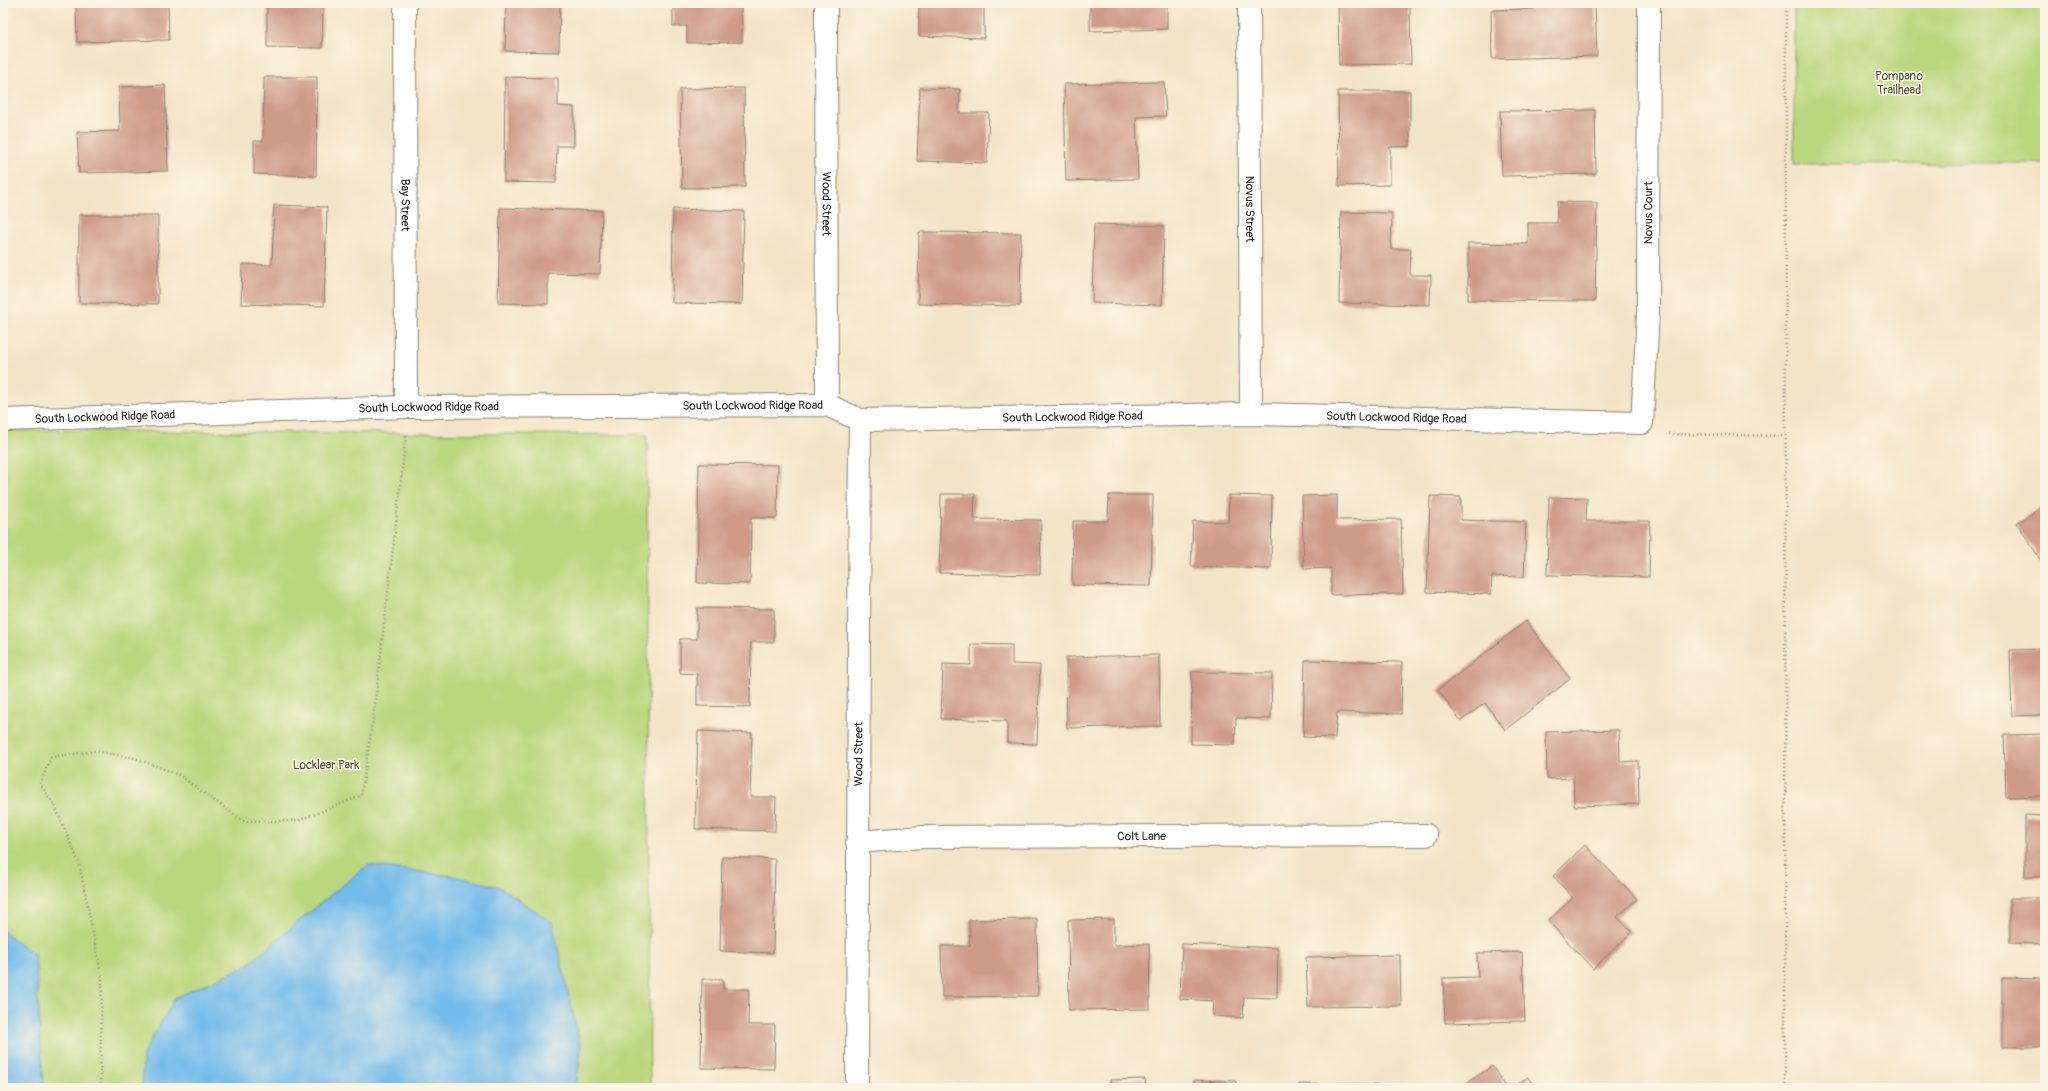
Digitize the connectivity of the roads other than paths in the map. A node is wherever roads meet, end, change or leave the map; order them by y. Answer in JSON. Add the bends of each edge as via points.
{"nodes":[{"id":1,"x":404,"y":3,"type":"edge"},
{"id":2,"x":826,"y":3,"type":"edge"},
{"id":3,"x":1249,"y":3,"type":"edge"},
{"id":4,"x":1649,"y":3,"type":"edge"},
{"id":5,"x":827,"y":405,"type":"junction"},
{"id":6,"x":406,"y":407,"type":"junction"},
{"id":7,"x":1251,"y":414,"type":"junction"},
{"id":8,"x":3,"y":420,"type":"edge"},
{"id":9,"x":860,"y":420,"type":"junction"},
{"id":10,"x":1642,"y":423,"type":"joint"},
{"id":11,"x":1426,"y":835,"type":"dead end"},
{"id":12,"x":857,"y":842,"type":"junction"},
{"id":13,"x":857,"y":1088,"type":"edge"}],
"edges":[{"from":1,"to":6,"type":"street","name":"Bay Street"},
{"from":2,"to":5,"type":"street","name":"Wood Street"},
{"from":3,"to":7,"type":"street","name":"Novus Street"},
{"from":4,"to":10,"type":"street","name":"Novus Court","via":[[1648,313]]},
{"from":5,"to":6,"type":"street","name":"South Lockwood Ridge Road"},
{"from":5,"to":9,"type":"street","name":"South Lockwood Ridge Road"},
{"from":6,"to":8,"type":"street","name":"South Lockwood Ridge Road"},
{"from":7,"to":9,"type":"street","name":"South Lockwood Ridge Road"},
{"from":7,"to":10,"type":"street","name":"South Lockwood Ridge Road"},
{"from":9,"to":12,"type":"street","name":"Wood Street"},
{"from":11,"to":12,"type":"street","name":"Colt Lane","via":[[923,837]]},
{"from":12,"to":13,"type":"street","name":"Wood Street"}]}
